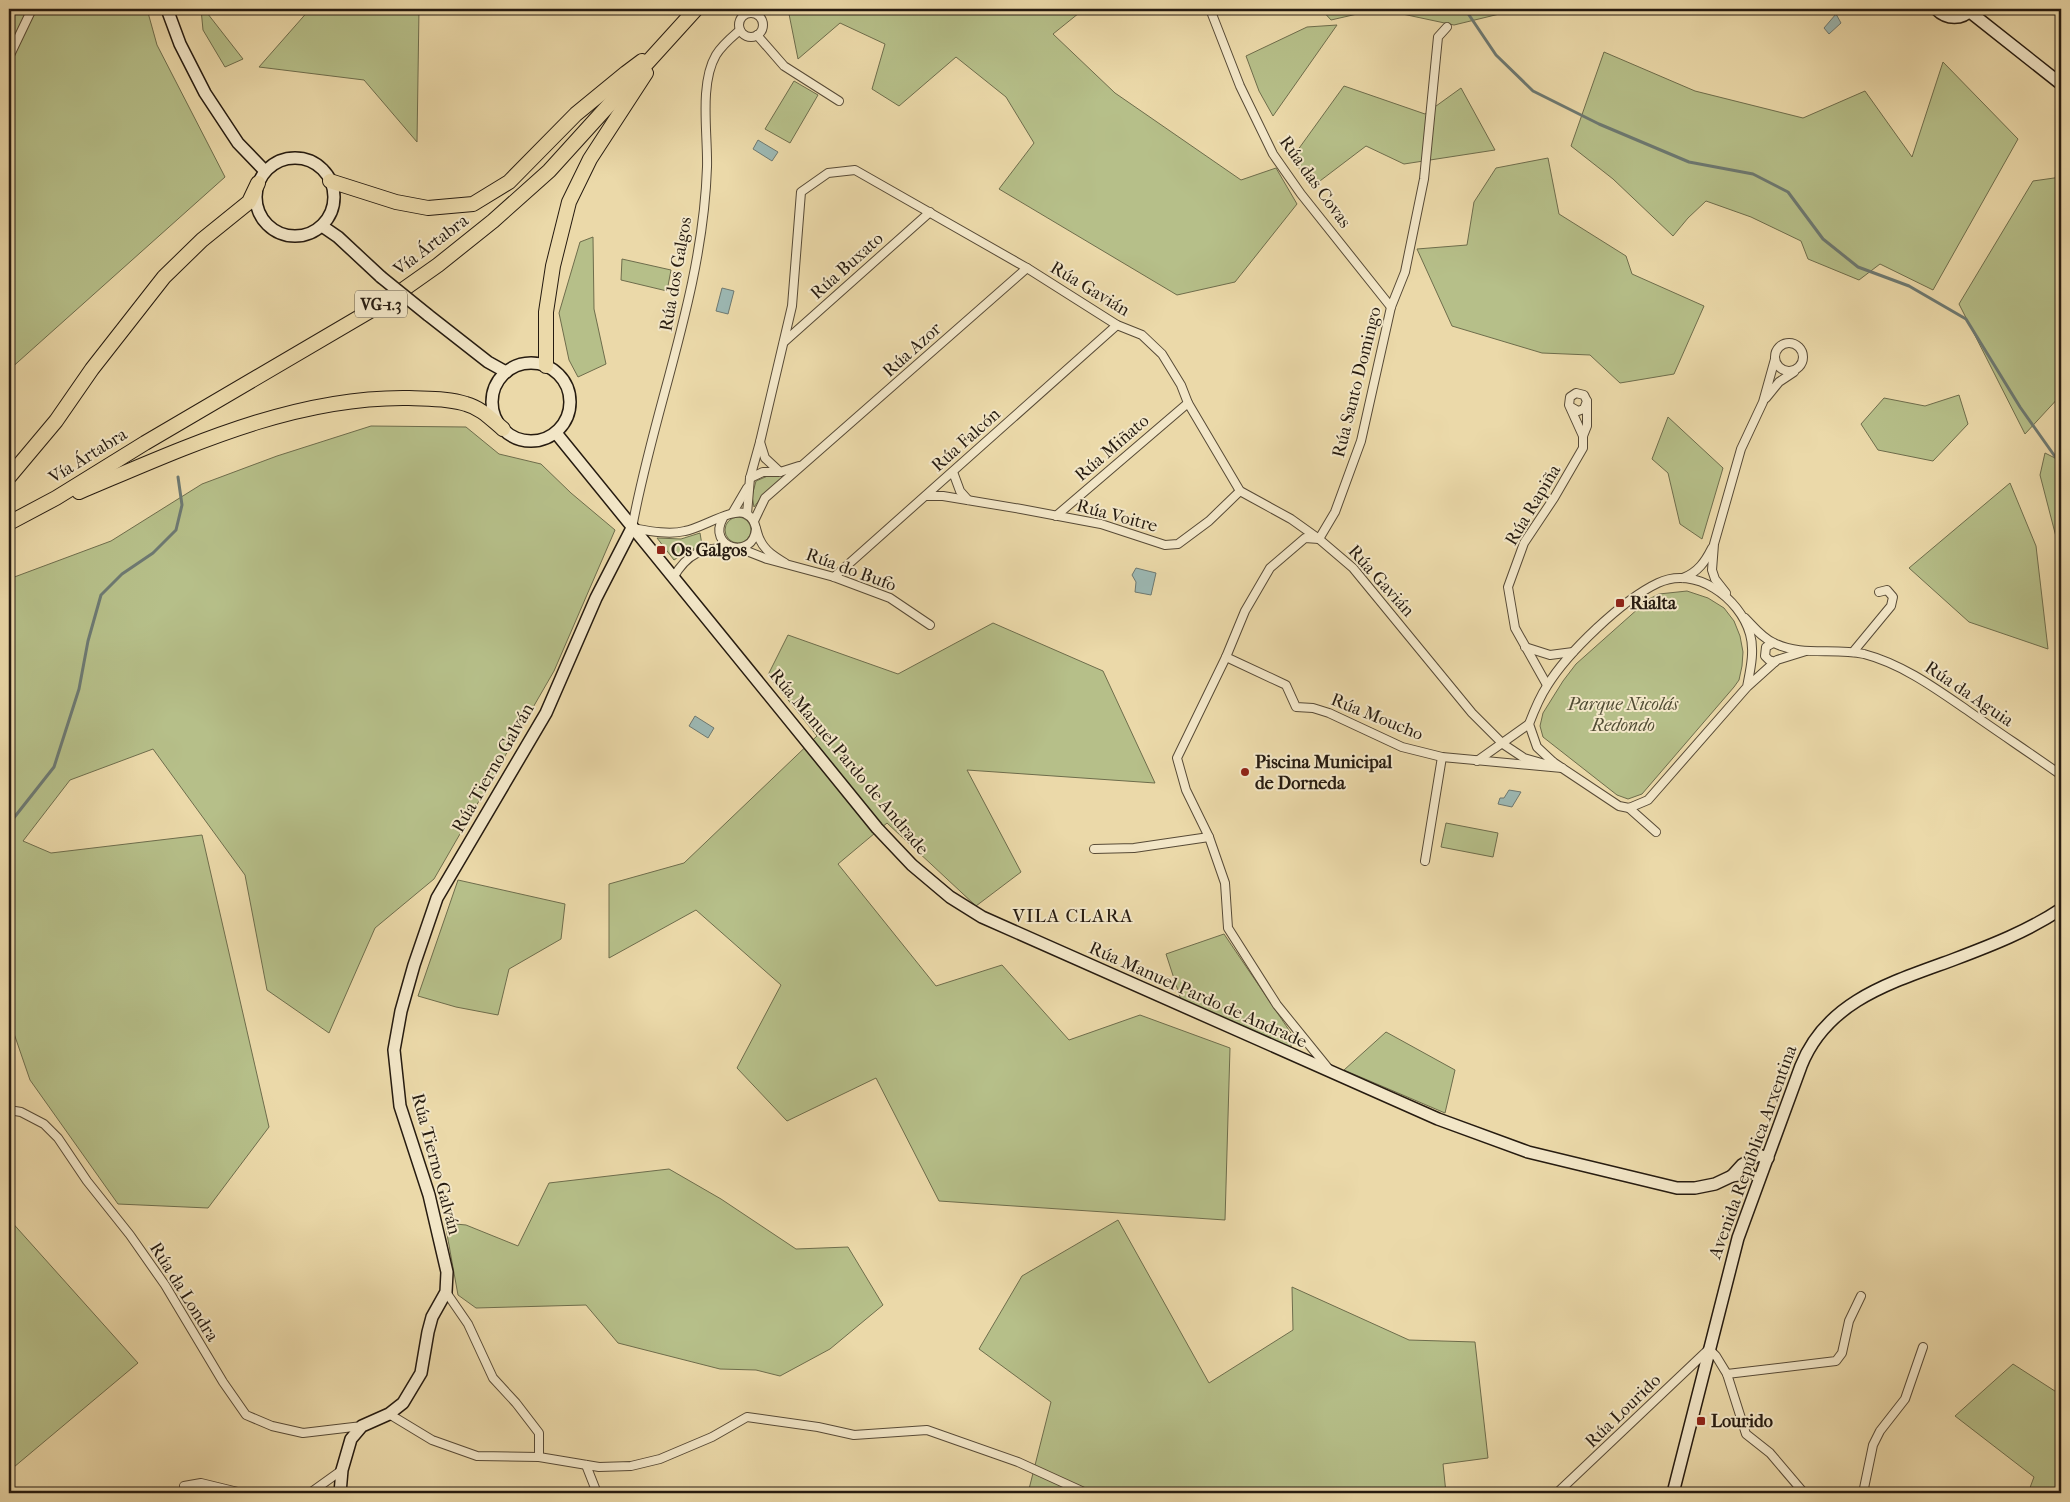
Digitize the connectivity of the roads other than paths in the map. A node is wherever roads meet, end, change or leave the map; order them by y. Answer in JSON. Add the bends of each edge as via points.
{"nodes":[{"id":1,"x":32,"y":9,"type":"edge"},
{"id":2,"x":167,"y":9,"type":"edge"},
{"id":3,"x":696,"y":9,"type":"edge"},
{"id":4,"x":1210,"y":9,"type":"edge"},
{"id":5,"x":1936,"y":9,"type":"edge"},
{"id":6,"x":1971,"y":10,"type":"edge"},
{"id":7,"x":741,"y":12,"type":"edge"},
{"id":8,"x":760,"y":12,"type":"edge"},
{"id":9,"x":1448,"y":27,"type":"dead end"},
{"id":10,"x":740,"y":30,"type":"junction"},
{"id":11,"x":757,"y":35,"type":"junction"},
{"id":12,"x":660,"y":50,"type":"junction"},
{"id":13,"x":9,"y":58,"type":"edge"},
{"id":14,"x":2061,"y":84,"type":"edge"},
{"id":15,"x":839,"y":101,"type":"dead end"},
{"id":16,"x":262,"y":177,"type":"junction"},
{"id":17,"x":330,"y":181,"type":"junction"},
{"id":18,"x":930,"y":212,"type":"junction"},
{"id":19,"x":322,"y":226,"type":"junction"},
{"id":20,"x":1027,"y":268,"type":"junction"},
{"id":21,"x":1391,"y":307,"type":"junction"},
{"id":22,"x":1117,"y":325,"type":"junction"},
{"id":23,"x":784,"y":342,"type":"junction"},
{"id":24,"x":1775,"y":359,"type":"junction"},
{"id":25,"x":546,"y":366,"type":"junction"},
{"id":26,"x":1799,"y":368,"type":"junction"},
{"id":27,"x":506,"y":372,"type":"junction"},
{"id":28,"x":1587,"y":401,"type":"junction"},
{"id":29,"x":1763,"y":402,"type":"junction"},
{"id":30,"x":1188,"y":403,"type":"junction"},
{"id":31,"x":1571,"y":407,"type":"junction"},
{"id":32,"x":503,"y":429,"type":"junction"},
{"id":33,"x":556,"y":433,"type":"junction"},
{"id":34,"x":1584,"y":436,"type":"junction"},
{"id":35,"x":760,"y":442,"type":"junction"},
{"id":36,"x":817,"y":454,"type":"junction"},
{"id":37,"x":780,"y":472,"type":"junction"},
{"id":38,"x":953,"y":472,"type":"junction"},
{"id":39,"x":9,"y":477,"type":"edge"},
{"id":40,"x":749,"y":482,"type":"junction"},
{"id":41,"x":1240,"y":491,"type":"junction"},
{"id":42,"x":926,"y":496,"type":"junction"},
{"id":43,"x":56,"y":498,"type":"junction"},
{"id":44,"x":968,"y":500,"type":"junction"},
{"id":45,"x":733,"y":512,"type":"junction"},
{"id":46,"x":747,"y":514,"type":"junction"},
{"id":47,"x":1056,"y":516,"type":"junction"},
{"id":48,"x":723,"y":518,"type":"junction"},
{"id":49,"x":9,"y":523,"type":"edge"},
{"id":50,"x":755,"y":524,"type":"junction"},
{"id":51,"x":632,"y":528,"type":"junction"},
{"id":52,"x":1319,"y":538,"type":"junction"},
{"id":53,"x":1714,"y":544,"type":"junction"},
{"id":54,"x":735,"y":548,"type":"junction"},
{"id":55,"x":785,"y":563,"type":"junction"},
{"id":56,"x":834,"y":577,"type":"junction"},
{"id":57,"x":673,"y":578,"type":"junction"},
{"id":58,"x":1681,"y":579,"type":"junction"},
{"id":59,"x":1879,"y":592,"type":"dead end"},
{"id":60,"x":1735,"y":606,"type":"junction"},
{"id":61,"x":930,"y":625,"type":"dead end"},
{"id":62,"x":1773,"y":643,"type":"junction"},
{"id":63,"x":1525,"y":647,"type":"junction"},
{"id":64,"x":1806,"y":651,"type":"junction"},
{"id":65,"x":1573,"y":652,"type":"junction"},
{"id":66,"x":1853,"y":652,"type":"junction"},
{"id":67,"x":1226,"y":657,"type":"junction"},
{"id":68,"x":1775,"y":662,"type":"junction"},
{"id":69,"x":1547,"y":685,"type":"junction"},
{"id":70,"x":1747,"y":688,"type":"junction"},
{"id":71,"x":1528,"y":724,"type":"junction"},
{"id":72,"x":1502,"y":744,"type":"junction"},
{"id":73,"x":1442,"y":757,"type":"junction"},
{"id":74,"x":1477,"y":761,"type":"junction"},
{"id":75,"x":1553,"y":762,"type":"junction"},
{"id":76,"x":1562,"y":768,"type":"junction"},
{"id":77,"x":2061,"y":775,"type":"edge"},
{"id":78,"x":1629,"y":808,"type":"junction"},
{"id":79,"x":1656,"y":832,"type":"dead end"},
{"id":80,"x":1209,"y":837,"type":"junction"},
{"id":81,"x":1094,"y":849,"type":"dead end"},
{"id":82,"x":1425,"y":861,"type":"dead end"},
{"id":83,"x":2061,"y":909,"type":"edge"},
{"id":84,"x":1332,"y":1074,"type":"junction"},
{"id":85,"x":9,"y":1110,"type":"edge"},
{"id":86,"x":1768,"y":1158,"type":"junction"},
{"id":87,"x":1750,"y":1160,"type":"junction"},
{"id":88,"x":1755,"y":1175,"type":"junction"},
{"id":89,"x":1732,"y":1176,"type":"junction"},
{"id":90,"x":446,"y":1292,"type":"junction"},
{"id":91,"x":1861,"y":1296,"type":"dead end"},
{"id":92,"x":1922,"y":1347,"type":"dead end"},
{"id":93,"x":1709,"y":1349,"type":"junction"},
{"id":94,"x":1727,"y":1374,"type":"junction"},
{"id":95,"x":389,"y":1414,"type":"junction"},
{"id":96,"x":362,"y":1426,"type":"junction"},
{"id":97,"x":539,"y":1457,"type":"junction"},
{"id":98,"x":586,"y":1464,"type":"junction"},
{"id":99,"x":342,"y":1470,"type":"junction"},
{"id":100,"x":184,"y":1486,"type":"dead end"},
{"id":101,"x":242,"y":1493,"type":"edge"},
{"id":102,"x":310,"y":1493,"type":"edge"},
{"id":103,"x":340,"y":1493,"type":"edge"},
{"id":104,"x":597,"y":1493,"type":"edge"},
{"id":105,"x":1086,"y":1493,"type":"edge"},
{"id":106,"x":1557,"y":1493,"type":"edge"},
{"id":107,"x":1673,"y":1493,"type":"edge"},
{"id":108,"x":1804,"y":1493,"type":"edge"},
{"id":109,"x":1863,"y":1493,"type":"edge"}],
"edges":[{"from":1,"to":13,"type":"street"},
{"from":2,"to":16,"type":"street","via":[[180,44],[205,92]]},
{"from":3,"to":12,"type":"highway","name":"Vía Ártabra","number":"VG-1.3"},
{"from":4,"to":21,"type":"street","name":"Rúa das Covas","via":[[1240,86],[1273,154]]},
{"from":5,"to":6,"type":"street","via":[[1950,17],[1964,16]]},
{"from":6,"to":14,"type":"street"},
{"from":7,"to":8,"type":"street"},
{"from":7,"to":10,"type":"street"},
{"from":8,"to":11,"type":"street","via":[[763,26]]},
{"from":9,"to":21,"type":"street","name":"Rúa Santo Domingo","via":[[1438,37],[1424,179],[1405,272]]},
{"from":10,"to":11,"type":"street","via":[[747,36]]},
{"from":10,"to":51,"type":"street","name":"Rúa dos Galgos","via":[[716,55],[708,76],[707,167],[691,288],[640,484]]},
{"from":11,"to":15,"type":"street","via":[[784,66]]},
{"from":12,"to":17,"type":"highway","via":[[626,72],[576,114],[509,182],[473,204],[428,208],[396,202]]},
{"from":12,"to":25,"type":"highway","via":[[590,159],[569,202],[553,266],[546,312]]},
{"from":12,"to":43,"type":"highway","name":"Vía Ártabra","number":"VG-1.3","via":[[549,171],[438,264],[387,301]]},
{"from":16,"to":17,"type":"street","via":[[282,160],[302,159],[319,166]]},
{"from":16,"to":19,"type":"street","via":[[256,196],[257,209],[273,230],[298,236]]},
{"from":16,"to":39,"type":"highway","via":[[249,202],[202,240],[164,277],[56,421]]},
{"from":17,"to":19,"type":"street","via":[[334,204]]},
{"from":18,"to":20,"type":"street","name":"Rúa Gavián"},
{"from":18,"to":23,"type":"street","name":"Rúa Buxato"},
{"from":18,"to":23,"type":"street","name":"Rúa Gavián","via":[[855,170],[828,173],[801,192],[792,306]]},
{"from":19,"to":27,"type":"street","bridge":true,"via":[[428,315],[488,362]]},
{"from":20,"to":22,"type":"street","name":"Rúa Gavián"},
{"from":20,"to":36,"type":"street","name":"Rúa Azor"},
{"from":21,"to":52,"type":"street","name":"Rúa Santo Domingo","via":[[1361,442],[1335,512]]},
{"from":22,"to":30,"type":"street","name":"Rúa Gavián","via":[[1142,335],[1162,354]]},
{"from":22,"to":38,"type":"street","name":"Rúa Falcón"},
{"from":23,"to":35,"type":"street","name":"Rúa Gavián"},
{"from":24,"to":26,"type":"street","via":[[1782,370]]},
{"from":24,"to":26,"type":"street","via":[[1775,352],[1782,344],[1796,344],[1804,358]]},
{"from":24,"to":29,"type":"street"},
{"from":25,"to":27,"type":"street","via":[[525,363]]},
{"from":25,"to":33,"type":"street","via":[[564,380],[571,402],[566,419]]},
{"from":26,"to":29,"type":"street","via":[[1779,382]]},
{"from":27,"to":32,"type":"street","via":[[496,385],[492,400],[493,411]]},
{"from":28,"to":31,"type":"street","via":[[1581,410]]},
{"from":28,"to":31,"type":"street","via":[[1576,393],[1570,398]]},
{"from":28,"to":34,"type":"street","name":"Rúa Rapiña"},
{"from":29,"to":53,"type":"street","via":[[1741,449]]},
{"from":30,"to":41,"type":"street","name":"Rúa Gavián"},
{"from":30,"to":47,"type":"street","name":"Rúa Miñato"},
{"from":31,"to":34,"type":"street"},
{"from":32,"to":33,"type":"street","via":[[523,441],[546,439]]},
{"from":32,"to":43,"type":"highway","via":[[483,411],[466,404],[436,399],[376,398],[274,417],[197,442]]},
{"from":33,"to":51,"type":"street","name":"Rúa Manuel Pardo de Andrade"},
{"from":34,"to":63,"type":"street","name":"Rúa Rapiña","via":[[1578,459],[1524,543],[1508,586],[1515,628]]},
{"from":35,"to":37,"type":"street","via":[[765,458]]},
{"from":35,"to":40,"type":"street","name":"Rúa Gavián"},
{"from":36,"to":37,"type":"street","name":"Rúa Azor","via":[[794,469]]},
{"from":36,"to":50,"type":"street","name":"Rúa Azor","via":[[765,498]]},
{"from":37,"to":40,"type":"street","name":"Rúa Azor","via":[[763,472]]},
{"from":38,"to":42,"type":"street","name":"Rúa Falcón"},
{"from":38,"to":44,"type":"street","via":[[960,491]]},
{"from":40,"to":45,"type":"street","name":"Rúa Gavián"},
{"from":40,"to":46,"type":"street","name":"Rúa Gavián"},
{"from":41,"to":47,"type":"street","name":"Rúa Voitre","via":[[1210,522],[1178,544],[1165,545],[1101,524]]},
{"from":41,"to":52,"type":"street","name":"Rúa Gavián"},
{"from":42,"to":44,"type":"street","name":"Rúa Voitre"},
{"from":42,"to":56,"type":"street","name":"Rúa Falcón"},
{"from":43,"to":49,"type":"highway","name":"Vía Ártabra","number":"VG-1.3"},
{"from":44,"to":47,"type":"street","name":"Rúa Voitre"},
{"from":45,"to":46,"type":"street"},
{"from":45,"to":48,"type":"street"},
{"from":46,"to":50,"type":"street"},
{"from":48,"to":51,"type":"street","via":[[684,532]]},
{"from":48,"to":54,"type":"street","via":[[719,526],[720,536],[725,544]]},
{"from":50,"to":54,"type":"street","via":[[752,540]]},
{"from":50,"to":55,"type":"street","name":"Rúa do Bufo","via":[[760,540],[770,553]]},
{"from":51,"to":57,"type":"street","name":"Rúa Manuel Pardo de Andrade"},
{"from":51,"to":90,"type":"street","name":"Rúa Tierno Galván","via":[[596,598],[546,714],[437,898],[401,1011],[394,1050],[400,1106],[429,1195],[447,1272]]},
{"from":52,"to":67,"type":"street","via":[[1306,538],[1270,568],[1244,611]]},
{"from":52,"to":72,"type":"street","name":"Rúa Gavián","via":[[1353,568],[1472,713]]},
{"from":53,"to":58,"type":"street","via":[[1703,564]]},
{"from":53,"to":60,"type":"street","via":[[1712,570],[1715,579]]},
{"from":54,"to":55,"type":"street","name":"Rúa do Bufo"},
{"from":54,"to":57,"type":"street","name":"Rúa do Bufo","via":[[708,549],[691,555],[682,562]]},
{"from":55,"to":56,"type":"street","name":"Rúa do Bufo"},
{"from":56,"to":61,"type":"street","name":"Rúa do Bufo","via":[[890,598]]},
{"from":57,"to":84,"type":"street","name":"Rúa Manuel Pardo de Andrade","via":[[877,828],[912,865],[950,897],[982,917]]},
{"from":58,"to":60,"type":"street","name":"Rúa da Aguia","via":[[1715,588]]},
{"from":58,"to":65,"type":"street","name":"Rúa da Aguia","via":[[1659,582],[1635,596]]},
{"from":59,"to":66,"type":"street","via":[[1887,590],[1893,597],[1891,606]]},
{"from":60,"to":62,"type":"street","name":"Rúa da Aguia","via":[[1758,632]]},
{"from":60,"to":70,"type":"street","name":"Rúa da Aguia","via":[[1750,634],[1752,649]]},
{"from":62,"to":64,"type":"street","name":"Rúa da Aguia"},
{"from":62,"to":68,"type":"street","via":[[1766,647],[1765,656]]},
{"from":63,"to":65,"type":"street","via":[[1550,656]]},
{"from":63,"to":69,"type":"street","name":"Rúa Rapiña"},
{"from":64,"to":66,"type":"street","name":"Rúa da Aguia"},
{"from":64,"to":68,"type":"street","name":"Rúa da Aguia"},
{"from":65,"to":69,"type":"street","name":"Rúa da Aguia"},
{"from":66,"to":77,"type":"street","name":"Rúa da Aguia","via":[[1878,658],[1929,685]]},
{"from":67,"to":73,"type":"street","name":"Rúa Moucho","via":[[1286,686],[1296,707],[1329,713],[1402,747]]},
{"from":67,"to":80,"type":"street","via":[[1177,758],[1186,790]]},
{"from":68,"to":70,"type":"street","name":"Rúa da Aguia"},
{"from":69,"to":71,"type":"street","name":"Rúa da Aguia"},
{"from":70,"to":78,"type":"street","name":"Rúa da Aguia","via":[[1648,800]]},
{"from":71,"to":72,"type":"street"},
{"from":71,"to":75,"type":"street","via":[[1537,747]]},
{"from":72,"to":74,"type":"street"},
{"from":72,"to":75,"type":"street","via":[[1524,758],[1545,764]]},
{"from":73,"to":74,"type":"street","name":"Rúa Moucho"},
{"from":73,"to":82,"type":"street"},
{"from":74,"to":76,"type":"street","name":"Rúa Moucho"},
{"from":75,"to":76,"type":"street"},
{"from":76,"to":78,"type":"street","via":[[1619,806]]},
{"from":78,"to":79,"type":"street"},
{"from":80,"to":81,"type":"street","via":[[1134,848]]},
{"from":80,"to":84,"type":"street","via":[[1225,883],[1228,928],[1277,1005]]},
{"from":83,"to":86,"type":"street","name":"Avenida República Arxentina","via":[[2010,937],[1878,990],[1832,1019],[1807,1050]]},
{"from":84,"to":89,"type":"street","name":"Rúa Manuel Pardo de Andrade","via":[[1438,1119],[1528,1152],[1677,1188],[1715,1184]]},
{"from":85,"to":96,"type":"street","name":"Rúa da Londra","via":[[22,1112],[44,1124],[58,1138],[86,1181],[130,1234],[165,1285],[246,1415],[272,1426],[302,1433]]},
{"from":86,"to":87,"type":"street","via":[[1758,1155]]},
{"from":86,"to":88,"type":"street","name":"Avenida República Arxentina"},
{"from":87,"to":88,"type":"street","via":[[1746,1167]]},
{"from":87,"to":89,"type":"street","name":"Rúa Manuel Pardo de Andrade"},
{"from":88,"to":89,"type":"street","name":"Rúa Manuel Pardo de Andrade"},
{"from":88,"to":93,"type":"street","name":"Avenida República Arxentina"},
{"from":90,"to":95,"type":"street","name":"Rúa Tierno Galván","via":[[432,1317],[422,1372],[403,1402]]},
{"from":90,"to":97,"type":"street","via":[[468,1324],[493,1378],[539,1433]]},
{"from":91,"to":94,"type":"street","via":[[1836,1361]]},
{"from":92,"to":109,"type":"street","via":[[1905,1399],[1873,1445]]},
{"from":93,"to":94,"type":"street"},
{"from":93,"to":106,"type":"street","name":"Rúa Lourido"},
{"from":93,"to":107,"type":"street","name":"Avenida República Arxentina"},
{"from":94,"to":108,"type":"street","via":[[1746,1434],[1770,1453]]},
{"from":95,"to":96,"type":"street","name":"Rúa Tierno Galván"},
{"from":95,"to":97,"type":"street","via":[[432,1440],[478,1456]]},
{"from":96,"to":99,"type":"street","via":[[351,1439]]},
{"from":97,"to":98,"type":"street"},
{"from":98,"to":104,"type":"street"},
{"from":98,"to":105,"type":"street","via":[[630,1466],[660,1459],[712,1437],[747,1417],[854,1435],[926,1430],[1018,1462]]},
{"from":99,"to":102,"type":"street"},
{"from":99,"to":103,"type":"street"},
{"from":100,"to":101,"type":"street","via":[[201,1483]]}]}
